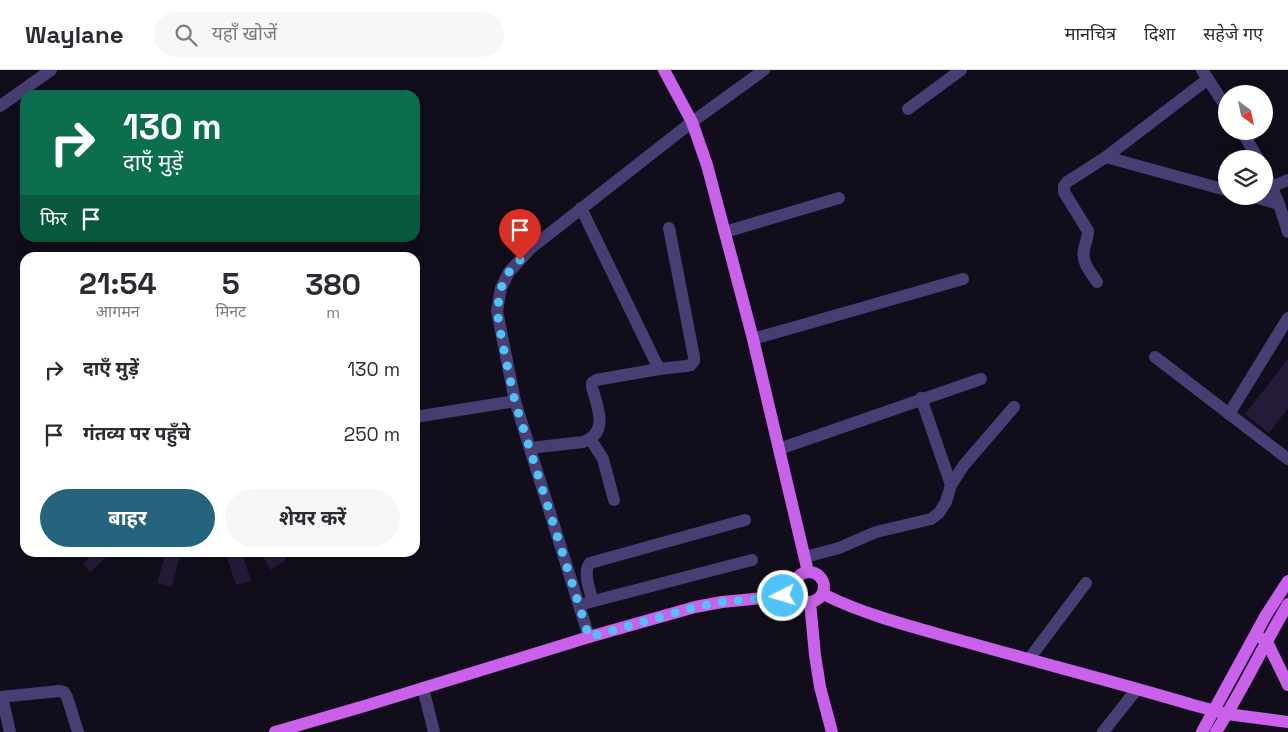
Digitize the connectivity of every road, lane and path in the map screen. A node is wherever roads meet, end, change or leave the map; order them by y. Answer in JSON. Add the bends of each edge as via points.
{"nodes":[{"id":1,"x":51,"y":70,"type":"edge"},
{"id":2,"x":664,"y":70,"type":"edge"},
{"id":3,"x":764,"y":70,"type":"edge"},
{"id":4,"x":961,"y":70,"type":"edge"},
{"id":5,"x":1205,"y":75,"type":"edge"},
{"id":6,"x":23,"y":90,"type":"edge"},
{"id":7,"x":20,"y":92,"type":"edge"},
{"id":8,"x":1218,"y":95,"type":"edge"},
{"id":9,"x":0,"y":106,"type":"edge"},
{"id":10,"x":908,"y":109,"type":"dead end"},
{"id":11,"x":692,"y":122,"type":"junction"},
{"id":12,"x":1106,"y":157,"type":"junction"},
{"id":13,"x":1288,"y":180,"type":"edge"},
{"id":14,"x":1273,"y":186,"type":"edge"},
{"id":15,"x":1218,"y":188,"type":"edge"},
{"id":16,"x":1273,"y":191,"type":"edge"},
{"id":17,"x":839,"y":198,"type":"dead end"},
{"id":18,"x":1273,"y":202,"type":"edge"},
{"id":19,"x":1279,"y":204,"type":"junction"},
{"id":20,"x":581,"y":208,"type":"junction"},
{"id":21,"x":668,"y":228,"type":"dead end"},
{"id":22,"x":725,"y":232,"type":"junction"},
{"id":23,"x":1288,"y":232,"type":"edge"},
{"id":24,"x":963,"y":279,"type":"dead end"},
{"id":25,"x":1097,"y":282,"type":"dead end"},
{"id":26,"x":1288,"y":318,"type":"edge"},
{"id":27,"x":753,"y":339,"type":"junction"},
{"id":28,"x":1154,"y":356,"type":"dead end"},
{"id":29,"x":659,"y":368,"type":"junction"},
{"id":30,"x":981,"y":379,"type":"dead end"},
{"id":31,"x":921,"y":398,"type":"junction"},
{"id":32,"x":515,"y":402,"type":"junction"},
{"id":33,"x":1014,"y":407,"type":"dead end"},
{"id":34,"x":1229,"y":414,"type":"junction"},
{"id":35,"x":420,"y":416,"type":"edge"},
{"id":36,"x":590,"y":440,"type":"junction"},
{"id":37,"x":530,"y":448,"type":"junction"},
{"id":38,"x":779,"y":449,"type":"junction"},
{"id":39,"x":1288,"y":459,"type":"edge"},
{"id":40,"x":951,"y":484,"type":"junction"},
{"id":41,"x":614,"y":500,"type":"dead end"},
{"id":42,"x":745,"y":520,"type":"dead end"},
{"id":43,"x":805,"y":557,"type":"junction"},
{"id":44,"x":752,"y":560,"type":"dead end"},
{"id":45,"x":808,"y":572,"type":"junction"},
{"id":46,"x":1288,"y":581,"type":"edge"},
{"id":47,"x":1086,"y":583,"type":"dead end"},
{"id":48,"x":823,"y":594,"type":"junction"},
{"id":49,"x":796,"y":595,"type":"junction"},
{"id":50,"x":593,"y":601,"type":"junction"},
{"id":51,"x":810,"y":602,"type":"junction"},
{"id":52,"x":1288,"y":604,"type":"edge"},
{"id":53,"x":579,"y":605,"type":"junction"},
{"id":54,"x":589,"y":637,"type":"junction"},
{"id":55,"x":1260,"y":638,"type":"junction"},
{"id":56,"x":1029,"y":659,"type":"junction"},
{"id":57,"x":1288,"y":685,"type":"edge"},
{"id":58,"x":423,"y":688,"type":"junction"},
{"id":59,"x":1137,"y":689,"type":"junction"},
{"id":60,"x":1,"y":697,"type":"edge"},
{"id":61,"x":1213,"y":710,"type":"junction"},
{"id":62,"x":1227,"y":714,"type":"junction"},
{"id":63,"x":1288,"y":722,"type":"edge"},
{"id":64,"x":10,"y":732,"type":"edge"},
{"id":65,"x":78,"y":732,"type":"edge"},
{"id":66,"x":276,"y":732,"type":"edge"},
{"id":67,"x":434,"y":732,"type":"edge"},
{"id":68,"x":832,"y":732,"type":"edge"},
{"id":69,"x":1103,"y":732,"type":"edge"},
{"id":70,"x":1202,"y":732,"type":"edge"},
{"id":71,"x":1216,"y":732,"type":"edge"}],
"edges":[{"from":1,"to":6,"type":"street"},
{"from":2,"to":11,"type":"main road"},
{"from":3,"to":11,"type":"street"},
{"from":4,"to":10,"type":"street"},
{"from":5,"to":8,"type":"street"},
{"from":5,"to":12,"type":"street"},
{"from":7,"to":9,"type":"street"},
{"from":11,"to":20,"type":"street"},
{"from":11,"to":22,"type":"main road"},
{"from":12,"to":15,"type":"street"},
{"from":12,"to":25,"type":"street","via":[[1064,186],[1064,192],[1088,231],[1083,259]]},
{"from":13,"to":14,"type":"street"},
{"from":16,"to":19,"type":"street"},
{"from":17,"to":22,"type":"street"},
{"from":18,"to":19,"type":"street"},
{"from":19,"to":23,"type":"street"},
{"from":20,"to":29,"type":"street"},
{"from":20,"to":32,"type":"street","via":[[531,248],[509,272],[501,288],[497,311]]},
{"from":21,"to":29,"type":"street","via":[[694,361]]},
{"from":22,"to":27,"type":"main road"},
{"from":24,"to":27,"type":"street"},
{"from":26,"to":34,"type":"street"},
{"from":27,"to":38,"type":"main road"},
{"from":28,"to":34,"type":"street"},
{"from":29,"to":36,"type":"street","via":[[592,383],[600,421],[596,434]]},
{"from":30,"to":31,"type":"street"},
{"from":31,"to":38,"type":"street"},
{"from":31,"to":40,"type":"street"},
{"from":32,"to":35,"type":"street"},
{"from":32,"to":37,"type":"street"},
{"from":33,"to":40,"type":"street"},
{"from":34,"to":39,"type":"street"},
{"from":36,"to":37,"type":"street"},
{"from":36,"to":41,"type":"street","via":[[603,459]]},
{"from":37,"to":53,"type":"street"},
{"from":38,"to":43,"type":"main road"},
{"from":40,"to":43,"type":"street","via":[[946,502],[931,519],[882,530],[834,550]]},
{"from":42,"to":50,"type":"street","via":[[590,563],[586,573]]},
{"from":43,"to":45,"type":"main road"},
{"from":44,"to":50,"type":"street"},
{"from":45,"to":48,"type":"main road","via":[[823,580]]},
{"from":45,"to":49,"type":"main road","via":[[796,580]]},
{"from":46,"to":55,"type":"main road"},
{"from":47,"to":56,"type":"street"},
{"from":48,"to":51,"type":"main road"},
{"from":48,"to":56,"type":"main road","via":[[863,611]]},
{"from":49,"to":51,"type":"main road","via":[[802,601]]},
{"from":49,"to":54,"type":"main road","via":[[696,607]]},
{"from":50,"to":53,"type":"street"},
{"from":51,"to":68,"type":"main road","via":[[820,687]]},
{"from":52,"to":55,"type":"main road"},
{"from":53,"to":54,"type":"street"},
{"from":54,"to":58,"type":"main road"},
{"from":55,"to":57,"type":"main road"},
{"from":55,"to":61,"type":"main road"},
{"from":55,"to":62,"type":"main road"},
{"from":56,"to":59,"type":"main road"},
{"from":58,"to":66,"type":"main road"},
{"from":58,"to":67,"type":"street"},
{"from":59,"to":61,"type":"main road"},
{"from":59,"to":69,"type":"street"},
{"from":60,"to":64,"type":"street"},
{"from":60,"to":65,"type":"street","via":[[64,692]]},
{"from":61,"to":62,"type":"main road"},
{"from":61,"to":70,"type":"main road"},
{"from":62,"to":63,"type":"main road"},
{"from":62,"to":71,"type":"main road"}]}
